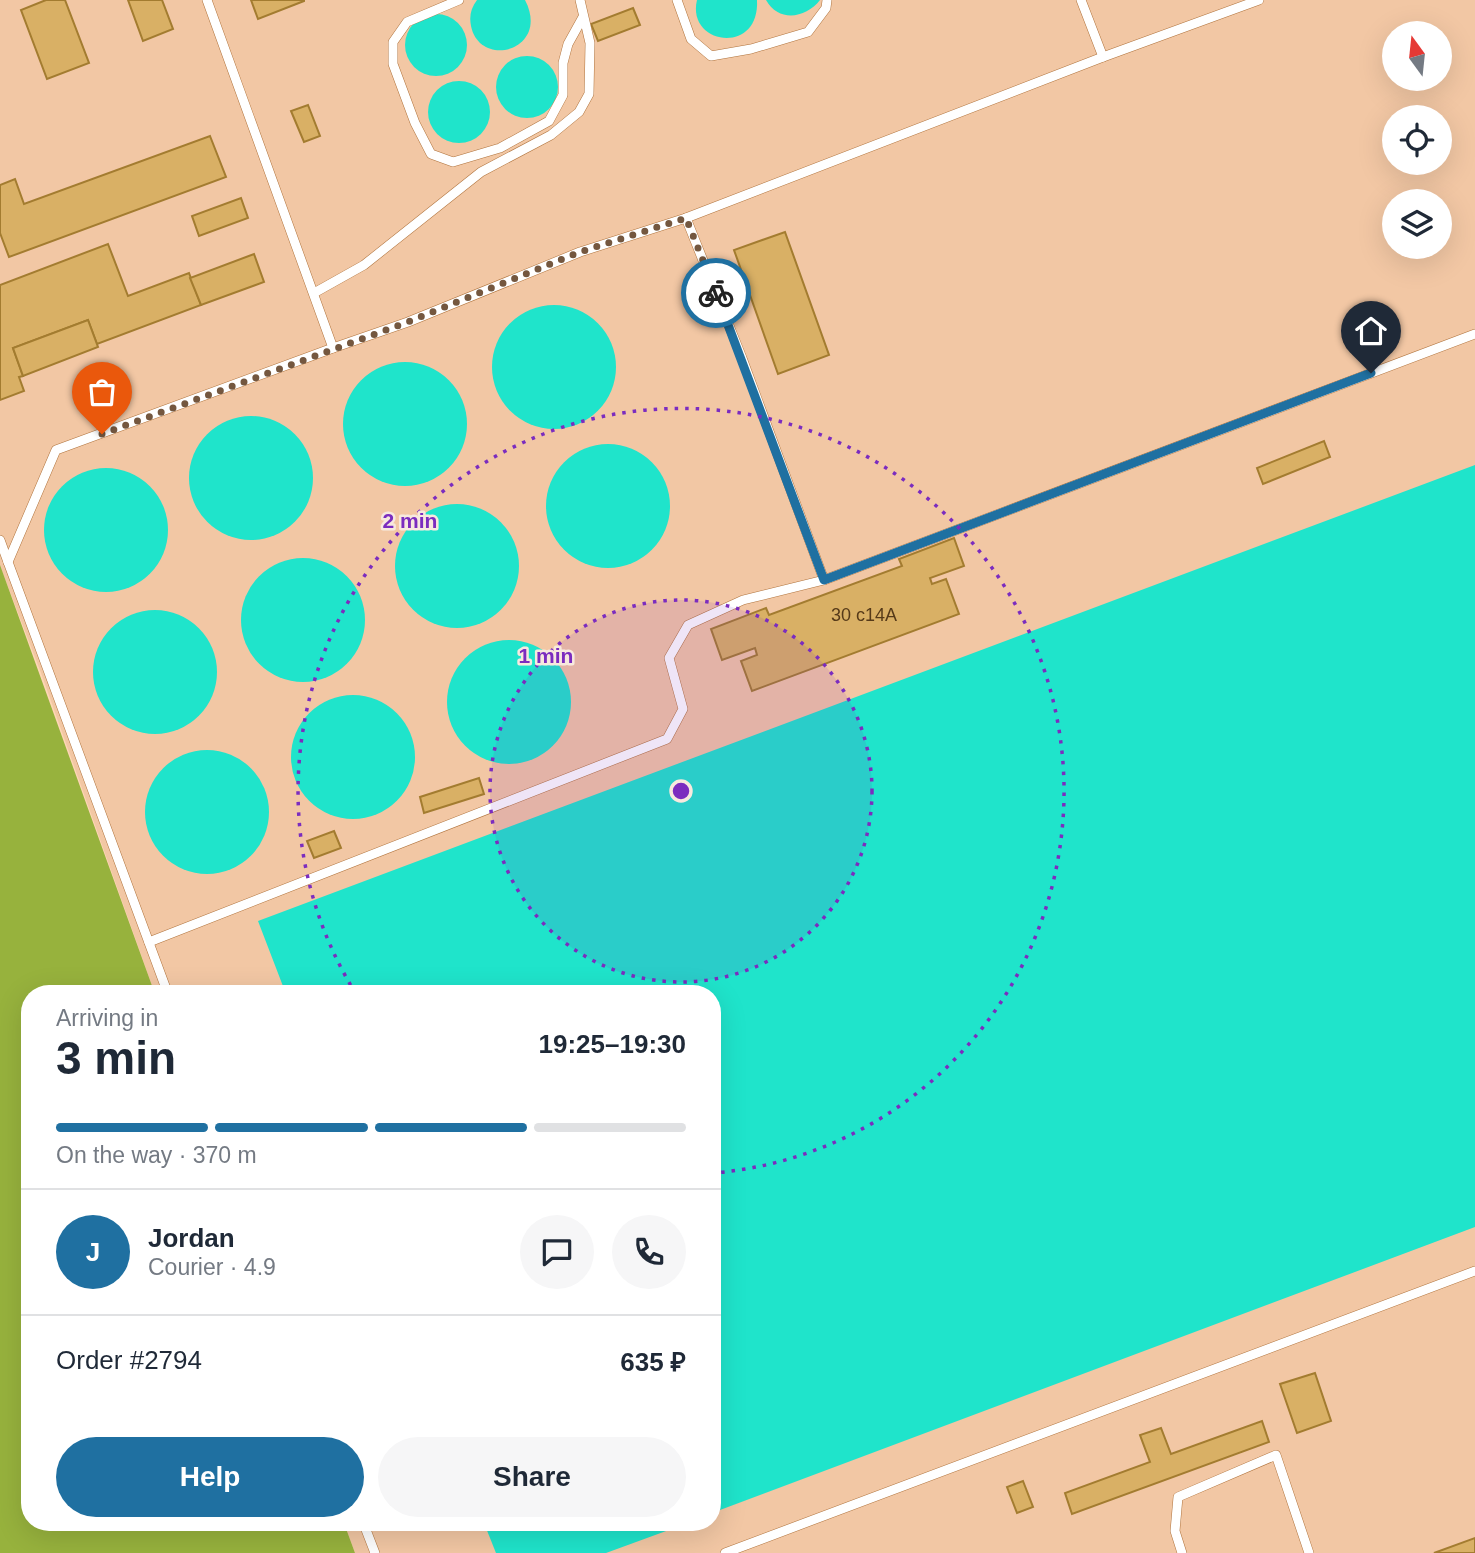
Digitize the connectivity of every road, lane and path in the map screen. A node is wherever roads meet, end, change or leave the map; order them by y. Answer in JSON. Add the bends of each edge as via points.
{"nodes":[{"id":1,"x":206,"y":0,"type":"edge"},
{"id":2,"x":458,"y":0,"type":"edge"},
{"id":3,"x":580,"y":0,"type":"edge"},
{"id":4,"x":677,"y":0,"type":"edge"},
{"id":5,"x":827,"y":0,"type":"edge"},
{"id":6,"x":1081,"y":0,"type":"edge"},
{"id":7,"x":1259,"y":0,"type":"edge"},
{"id":8,"x":583,"y":17,"type":"junction"},
{"id":9,"x":1103,"y":57,"type":"junction"},
{"id":10,"x":686,"y":218,"type":"junction"},
{"id":11,"x":314,"y":293,"type":"junction"},
{"id":12,"x":1475,"y":334,"type":"edge"},
{"id":13,"x":333,"y":348,"type":"junction"},
{"id":14,"x":0,"y":540,"type":"edge"},
{"id":15,"x":8,"y":562,"type":"junction"},
{"id":16,"x":824,"y":580,"type":"junction"},
{"id":17,"x":149,"y":942,"type":"junction"},
{"id":18,"x":165,"y":985,"type":"edge"},
{"id":19,"x":1475,"y":1271,"type":"edge"},
{"id":20,"x":366,"y":1531,"type":"edge"},
{"id":21,"x":375,"y":1553,"type":"edge"},
{"id":22,"x":725,"y":1553,"type":"edge"},
{"id":23,"x":1182,"y":1553,"type":"edge"},
{"id":24,"x":1309,"y":1553,"type":"edge"}],
"edges":[{"from":1,"to":11,"type":"lane"},
{"from":2,"to":8,"type":"lane","via":[[407,22],[393,42],[393,64],[430,154],[453,162],[500,148],[549,121],[563,95],[568,44]]},
{"from":3,"to":8,"type":"lane"},
{"from":4,"to":5,"type":"lane","via":[[691,39],[710,56],[808,32]]},
{"from":6,"to":9,"type":"lane"},
{"from":7,"to":9,"type":"lane"},
{"from":8,"to":11,"type":"lane","via":[[590,43],[589,94],[579,112],[551,135],[481,172],[364,265]]},
{"from":9,"to":10,"type":"lane"},
{"from":10,"to":13,"type":"lane","via":[[580,252]]},
{"from":10,"to":16,"type":"lane"},
{"from":11,"to":13,"type":"lane"},
{"from":12,"to":16,"type":"lane"},
{"from":13,"to":15,"type":"lane","via":[[56,450]]},
{"from":14,"to":15,"type":"lane"},
{"from":15,"to":17,"type":"lane"},
{"from":16,"to":17,"type":"lane","via":[[743,600],[688,625],[669,658],[682,709],[667,739]]},
{"from":17,"to":18,"type":"lane"},
{"from":19,"to":22,"type":"lane"},
{"from":20,"to":21,"type":"lane"},
{"from":23,"to":24,"type":"lane","via":[[1175,1531],[1178,1497],[1276,1455]]}]}
